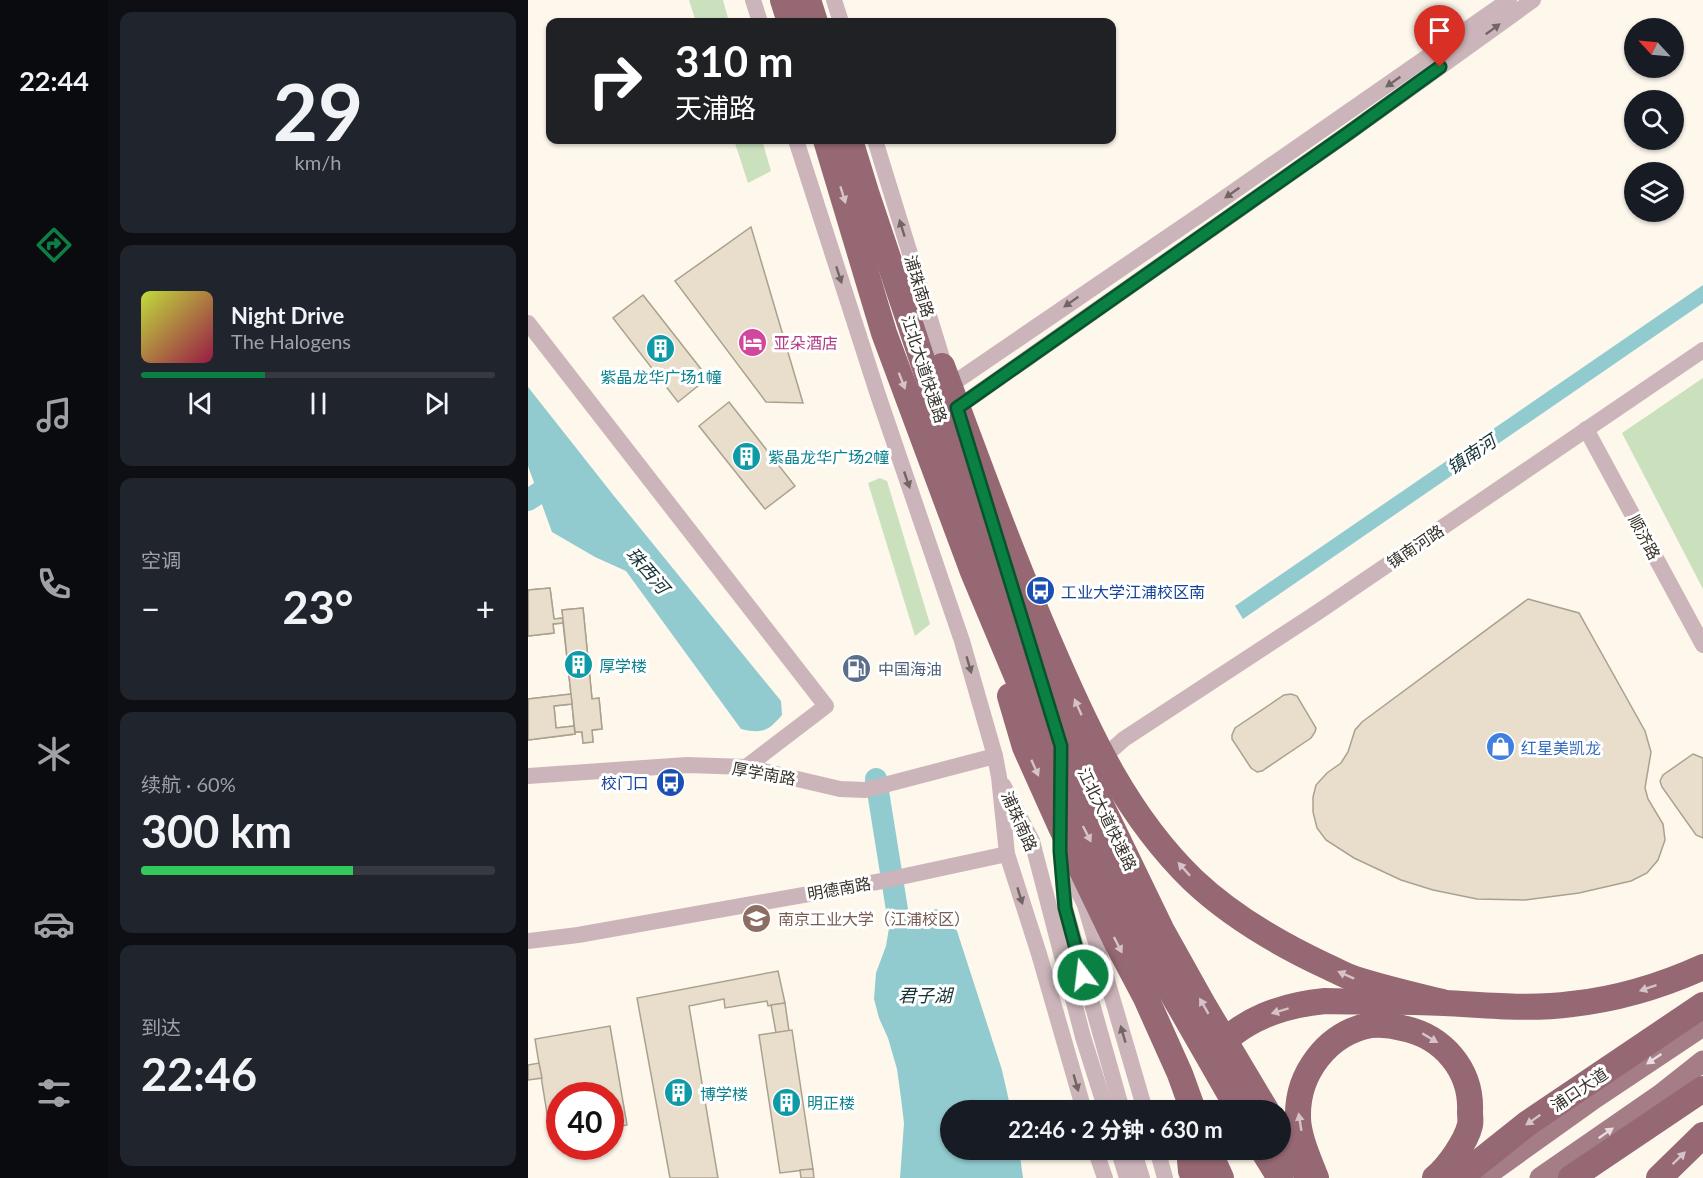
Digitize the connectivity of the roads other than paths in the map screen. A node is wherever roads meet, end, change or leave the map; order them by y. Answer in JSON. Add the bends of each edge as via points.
{"nodes":[{"id":1,"x":753,"y":0,"type":"edge"},
{"id":2,"x":783,"y":0,"type":"edge"},
{"id":3,"x":808,"y":0,"type":"edge"},
{"id":4,"x":834,"y":0,"type":"edge"},
{"id":5,"x":1509,"y":0,"type":"edge"},
{"id":6,"x":1533,"y":0,"type":"edge"},
{"id":7,"x":759,"y":18,"type":"edge"},
{"id":8,"x":789,"y":18,"type":"edge"},
{"id":9,"x":814,"y":18,"type":"edge"},
{"id":10,"x":840,"y":18,"type":"edge"},
{"id":11,"x":797,"y":144,"type":"edge"},
{"id":12,"x":827,"y":144,"type":"edge"},
{"id":13,"x":851,"y":144,"type":"edge"},
{"id":14,"x":876,"y":144,"type":"edge"},
{"id":15,"x":866,"y":192,"type":"junction"},
{"id":16,"x":528,"y":323,"type":"edge"},
{"id":17,"x":1703,"y":350,"type":"edge"},
{"id":18,"x":950,"y":385,"type":"junction"},
{"id":19,"x":957,"y":408,"type":"junction"},
{"id":20,"x":889,"y":428,"type":"junction"},
{"id":21,"x":1586,"y":429,"type":"junction"},
{"id":22,"x":897,"y":451,"type":"junction"},
{"id":23,"x":973,"y":572,"type":"junction"},
{"id":24,"x":1703,"y":645,"type":"edge"},
{"id":25,"x":1124,"y":740,"type":"junction"},
{"id":26,"x":1061,"y":746,"type":"junction"},
{"id":27,"x":995,"y":756,"type":"junction"},
{"id":28,"x":746,"y":766,"type":"junction"},
{"id":29,"x":528,"y":777,"type":"edge"},
{"id":30,"x":999,"y":777,"type":"junction"},
{"id":31,"x":1060,"y":796,"type":"junction"},
{"id":32,"x":1060,"y":851,"type":"junction"},
{"id":33,"x":1007,"y":854,"type":"junction"},
{"id":34,"x":528,"y":941,"type":"edge"},
{"id":35,"x":1703,"y":967,"type":"edge"},
{"id":36,"x":1442,"y":1002,"type":"junction"},
{"id":37,"x":1703,"y":1005,"type":"edge"},
{"id":38,"x":1703,"y":1026,"type":"edge"},
{"id":39,"x":1703,"y":1061,"type":"edge"},
{"id":40,"x":1703,"y":1089,"type":"edge"},
{"id":41,"x":1081,"y":1100,"type":"edge"},
{"id":42,"x":1103,"y":1100,"type":"edge"},
{"id":43,"x":1119,"y":1100,"type":"edge"},
{"id":44,"x":1143,"y":1100,"type":"edge"},
{"id":45,"x":1188,"y":1100,"type":"edge"},
{"id":46,"x":1193,"y":1100,"type":"edge"},
{"id":47,"x":1233,"y":1100,"type":"edge"},
{"id":48,"x":1260,"y":1100,"type":"edge"},
{"id":49,"x":1703,"y":1136,"type":"edge"},
{"id":50,"x":1291,"y":1150,"type":"edge"},
{"id":51,"x":1099,"y":1160,"type":"edge"},
{"id":52,"x":1121,"y":1160,"type":"edge"},
{"id":53,"x":1136,"y":1160,"type":"edge"},
{"id":54,"x":1160,"y":1160,"type":"edge"},
{"id":55,"x":1190,"y":1160,"type":"edge"},
{"id":56,"x":1213,"y":1160,"type":"edge"},
{"id":57,"x":1269,"y":1160,"type":"edge"},
{"id":58,"x":1105,"y":1178,"type":"edge"},
{"id":59,"x":1127,"y":1178,"type":"edge"},
{"id":60,"x":1142,"y":1178,"type":"edge"},
{"id":61,"x":1165,"y":1178,"type":"edge"},
{"id":62,"x":1194,"y":1178,"type":"edge"},
{"id":63,"x":1221,"y":1178,"type":"edge"},
{"id":64,"x":1280,"y":1178,"type":"edge"},
{"id":65,"x":1309,"y":1178,"type":"edge"},
{"id":66,"x":1316,"y":1178,"type":"edge"},
{"id":67,"x":1435,"y":1178,"type":"edge"},
{"id":68,"x":1459,"y":1178,"type":"edge"},
{"id":69,"x":1483,"y":1178,"type":"edge"},
{"id":70,"x":1540,"y":1178,"type":"edge"},
{"id":71,"x":1571,"y":1178,"type":"edge"},
{"id":72,"x":1659,"y":1178,"type":"edge"}],
"edges":[{"from":1,"to":7,"type":"street"},
{"from":2,"to":8,"type":"highway"},
{"from":3,"to":9,"type":"highway"},
{"from":4,"to":10,"type":"street"},
{"from":5,"to":18,"type":"street","one_way":true},
{"from":19,"to":6,"type":"street","one_way":true},
{"from":11,"to":20,"type":"street","name":"浦珠南路","one_way":true},
{"from":12,"to":23,"type":"highway","name":"江北大道快速路","one_way":true,"via":[[884,333]]},
{"from":13,"to":15,"type":"highway","name":"江北大道快速路"},
{"from":18,"to":14,"type":"street","name":"浦珠南路","one_way":true},
{"from":36,"to":15,"type":"highway","one_way":true,"via":[[1353,979],[1293,951],[1234,913],[1172,857],[1118,785],[1085,725],[1036,612],[921,307]]},
{"from":48,"to":15,"type":"highway","name":"江北大道快速路","one_way":true,"via":[[1161,929],[1046,691],[958,467]]},
{"from":16,"to":28,"type":"street","via":[[826,706]]},
{"from":17,"to":21,"type":"street","name":"镇南河路"},
{"from":18,"to":19,"type":"street","name":"浦珠南路"},
{"from":18,"to":20,"type":"street"},
{"from":19,"to":22,"type":"street"},
{"from":19,"to":26,"type":"street","name":"浦珠南路"},
{"from":20,"to":22,"type":"street","name":"浦珠南路"},
{"from":21,"to":24,"type":"street","name":"顺济路"},
{"from":21,"to":25,"type":"street","name":"镇南河路"},
{"from":22,"to":27,"type":"street","name":"浦珠南路","one_way":true,"via":[[962,641]]},
{"from":23,"to":45,"type":"highway","one_way":true,"via":[[1025,747],[1146,998]]},
{"from":23,"to":47,"type":"highway","name":"江北大道快速路","one_way":true,"via":[[1085,829]]},
{"from":25,"to":26,"type":"street"},
{"from":25,"to":31,"type":"street","name":"镇南河路"},
{"from":26,"to":31,"type":"street","name":"浦珠南路"},
{"from":27,"to":28,"type":"street","name":"厚学南路","via":[[865,790],[840,789]]},
{"from":27,"to":30,"type":"street","name":"浦珠南路"},
{"from":28,"to":29,"type":"street","name":"厚学南路","via":[[687,765]]},
{"from":30,"to":33,"type":"street","name":"浦珠南路"},
{"from":30,"to":42,"type":"street","name":"浦珠南路","via":[[1032,841]]},
{"from":31,"to":32,"type":"street","name":"浦珠南路"},
{"from":32,"to":43,"type":"street","name":"浦珠南路","via":[[1065,908]]},
{"from":44,"to":32,"type":"street","name":"浦珠南路","one_way":true,"via":[[1084,905]]},
{"from":33,"to":34,"type":"street","name":"明德南路","via":[[882,881]]},
{"from":33,"to":41,"type":"street","name":"浦珠南路","one_way":true},
{"from":35,"to":36,"type":"highway","one_way":true,"via":[[1635,993],[1571,1005],[1509,1007]]},
{"from":36,"to":46,"type":"highway","one_way":true,"via":[[1325,1001],[1255,1020],[1219,1047],[1196,1084]]},
{"from":37,"to":68,"type":"highway","name":"浦口大道","one_way":true,"via":[[1537,1116]]},
{"from":38,"to":69,"type":"main road","name":"浦口大道","one_way":true},
{"from":70,"to":39,"type":"main road","one_way":true},
{"from":40,"to":71,"type":"highway"},
{"from":72,"to":49,"type":"highway","one_way":true},
{"from":50,"to":65,"type":"highway"},
{"from":51,"to":58,"type":"street"},
{"from":52,"to":59,"type":"street"},
{"from":53,"to":60,"type":"street"},
{"from":54,"to":61,"type":"street"},
{"from":55,"to":62,"type":"highway"},
{"from":56,"to":63,"type":"highway"},
{"from":57,"to":64,"type":"highway"},
{"from":66,"to":67,"type":"highway","one_way":true,"via":[[1298,1119],[1299,1095],[1309,1069],[1326,1047],[1350,1032],[1387,1024],[1425,1034],[1443,1046],[1457,1062],[1471,1097],[1470,1126],[1448,1167]]}]}
